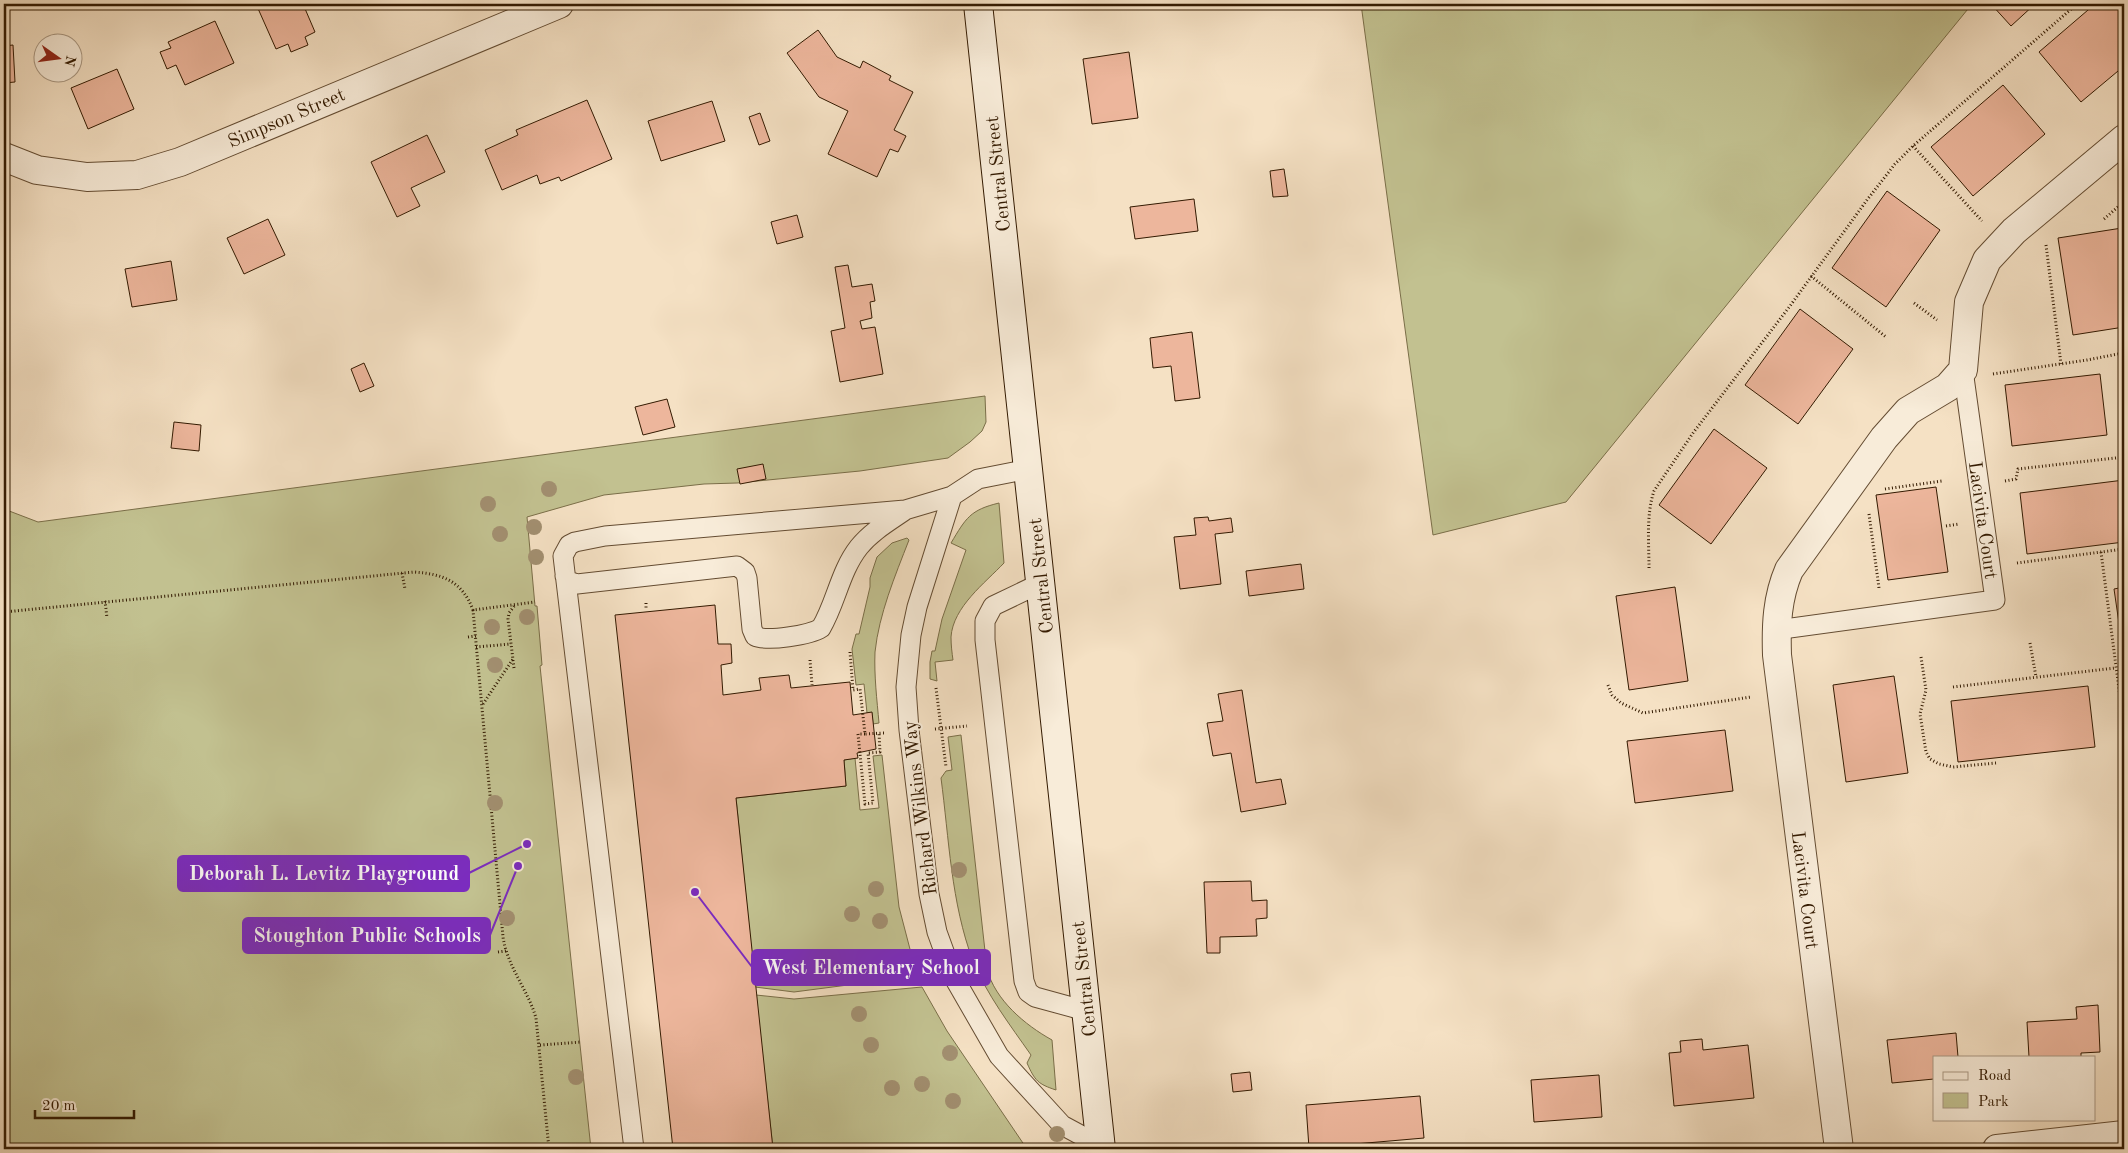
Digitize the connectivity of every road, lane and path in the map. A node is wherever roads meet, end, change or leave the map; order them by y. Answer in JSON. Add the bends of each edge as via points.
{"nodes":[{"id":1,"x":559,"y":4,"type":"edge"},
{"id":2,"x":978,"y":4,"type":"edge"},
{"id":3,"x":2077,"y":4,"type":"edge"},
{"id":4,"x":2124,"y":139,"type":"edge"},
{"id":5,"x":1913,"y":146,"type":"junction"},
{"id":6,"x":4,"y":157,"type":"edge"},
{"id":7,"x":2124,"y":208,"type":"edge"},
{"id":8,"x":2104,"y":219,"type":"dead end"},
{"id":9,"x":1983,"y":221,"type":"dead end"},
{"id":10,"x":2046,"y":243,"type":"dead end"},
{"id":11,"x":1811,"y":276,"type":"junction"},
{"id":12,"x":1914,"y":303,"type":"dead end"},
{"id":13,"x":1944,"y":326,"type":"dead end"},
{"id":14,"x":1886,"y":337,"type":"dead end"},
{"id":15,"x":2124,"y":350,"type":"edge"},
{"id":16,"x":2061,"y":364,"type":"junction"},
{"id":17,"x":1976,"y":372,"type":"junction"},
{"id":18,"x":2124,"y":457,"type":"edge"},
{"id":19,"x":1029,"y":469,"type":"junction"},
{"id":20,"x":1942,"y":481,"type":"dead end"},
{"id":21,"x":2004,"y":481,"type":"dead end"},
{"id":22,"x":1878,"y":490,"type":"dead end"},
{"id":23,"x":952,"y":496,"type":"junction"},
{"id":24,"x":905,"y":510,"type":"junction"},
{"id":25,"x":1868,"y":513,"type":"dead end"},
{"id":26,"x":2124,"y":549,"type":"edge"},
{"id":27,"x":2101,"y":552,"type":"junction"},
{"id":28,"x":2017,"y":564,"type":"dead end"},
{"id":29,"x":1649,"y":568,"type":"dead end"},
{"id":30,"x":402,"y":573,"type":"junction"},
{"id":31,"x":566,"y":576,"type":"junction"},
{"id":32,"x":1041,"y":583,"type":"junction"},
{"id":33,"x":1879,"y":588,"type":"dead end"},
{"id":34,"x":405,"y":589,"type":"dead end"},
{"id":35,"x":105,"y":602,"type":"junction"},
{"id":36,"x":535,"y":602,"type":"dead end"},
{"id":37,"x":515,"y":604,"type":"junction"},
{"id":38,"x":473,"y":610,"type":"junction"},
{"id":39,"x":4,"y":612,"type":"edge"},
{"id":40,"x":107,"y":618,"type":"dead end"},
{"id":41,"x":1776,"y":630,"type":"junction"},
{"id":42,"x":476,"y":636,"type":"junction"},
{"id":43,"x":468,"y":637,"type":"dead end"},
{"id":44,"x":2030,"y":643,"type":"dead end"},
{"id":45,"x":511,"y":644,"type":"junction"},
{"id":46,"x":476,"y":647,"type":"junction"},
{"id":47,"x":850,"y":652,"type":"dead end"},
{"id":48,"x":1921,"y":657,"type":"dead end"},
{"id":49,"x":513,"y":659,"type":"junction"},
{"id":50,"x":810,"y":660,"type":"dead end"},
{"id":51,"x":514,"y":668,"type":"dead end"},
{"id":52,"x":2116,"y":668,"type":"junction"},
{"id":53,"x":2036,"y":677,"type":"junction"},
{"id":54,"x":812,"y":685,"type":"dead end"},
{"id":55,"x":1608,"y":685,"type":"dead end"},
{"id":56,"x":1953,"y":687,"type":"dead end"},
{"id":57,"x":936,"y":688,"type":"dead end"},
{"id":58,"x":1748,"y":698,"type":"dead end"},
{"id":59,"x":482,"y":705,"type":"junction"},
{"id":60,"x":967,"y":726,"type":"dead end"},
{"id":61,"x":2124,"y":727,"type":"edge"},
{"id":62,"x":941,"y":729,"type":"junction"},
{"id":63,"x":878,"y":733,"type":"junction"},
{"id":64,"x":884,"y":733,"type":"dead end"},
{"id":65,"x":865,"y":734,"type":"junction"},
{"id":66,"x":1996,"y":763,"type":"dead end"},
{"id":67,"x":946,"y":767,"type":"dead end"},
{"id":68,"x":506,"y":951,"type":"junction"},
{"id":69,"x":498,"y":952,"type":"dead end"},
{"id":70,"x":920,"y":982,"type":"dead end"},
{"id":71,"x":898,"y":984,"type":"dead end"},
{"id":72,"x":1086,"y":1011,"type":"junction"},
{"id":73,"x":581,"y":1042,"type":"dead end"},
{"id":74,"x":540,"y":1045,"type":"junction"},
{"id":75,"x":2124,"y":1135,"type":"edge"},
{"id":76,"x":1101,"y":1148,"type":"edge"},
{"id":77,"x":549,"y":1149,"type":"edge"},
{"id":78,"x":634,"y":1149,"type":"edge"},
{"id":79,"x":1839,"y":1149,"type":"edge"},
{"id":80,"x":1997,"y":1149,"type":"edge"}],
"edges":[{"from":1,"to":6,"type":"street","name":"Simpson Street","via":[[180,162],[137,175],[87,177],[37,170]]},
{"from":2,"to":19,"type":"street","name":"Central Street"},
{"from":3,"to":5,"type":"path"},
{"from":4,"to":17,"type":"street","name":"Lacivita Court","via":[[2014,231],[1986,260],[1969,302]]},
{"from":5,"to":9,"type":"path"},
{"from":5,"to":11,"type":"path","via":[[1895,164]]},
{"from":7,"to":8,"type":"path","via":[[2119,206]]},
{"from":10,"to":16,"type":"path"},
{"from":11,"to":14,"type":"path"},
{"from":11,"to":29,"type":"path","via":[[1693,433],[1654,491],[1650,502]]},
{"from":12,"to":13,"type":"path"},
{"from":15,"to":16,"type":"path","via":[[2118,354]]},
{"from":16,"to":17,"type":"path"},
{"from":17,"to":41,"type":"street","name":"Lacivita Court","via":[[1908,410],[1878,446],[1790,570],[1782,588]]},
{"from":17,"to":41,"type":"lane","name":"Lacivita Court","via":[[1995,600]]},
{"from":18,"to":21,"type":"path","via":[[2018,469],[2016,479]]},
{"from":19,"to":23,"type":"lane","via":[[978,478]]},
{"from":19,"to":32,"type":"street","name":"Central Street"},
{"from":20,"to":22,"type":"path"},
{"from":23,"to":24,"type":"lane"},
{"from":23,"to":76,"type":"lane","name":"Richard Wilkins Way","via":[[917,607],[906,687],[929,894],[937,932],[953,976],[1000,1056],[1062,1125]]},
{"from":24,"to":31,"type":"lane","via":[[583,540],[569,545],[563,556]]},
{"from":24,"to":31,"type":"lane","via":[[859,547],[821,628],[806,634],[765,639],[755,636],[747,578],[738,566],[577,584],[568,581]]},
{"from":25,"to":33,"type":"path"},
{"from":26,"to":27,"type":"path"},
{"from":27,"to":28,"type":"path"},
{"from":27,"to":52,"type":"path"},
{"from":30,"to":34,"type":"path"},
{"from":30,"to":35,"type":"path"},
{"from":30,"to":38,"type":"path","via":[[425,573],[451,580],[468,596]]},
{"from":31,"to":78,"type":"lane"},
{"from":32,"to":72,"type":"street","name":"Central Street"},
{"from":32,"to":72,"type":"lane","via":[[993,606],[985,621],[985,640],[1024,981],[1028,992],[1035,998]]},
{"from":35,"to":39,"type":"path"},
{"from":35,"to":40,"type":"path"},
{"from":36,"to":37,"type":"path"},
{"from":37,"to":38,"type":"path"},
{"from":37,"to":45,"type":"path","via":[[509,613]]},
{"from":38,"to":42,"type":"path"},
{"from":41,"to":79,"type":"street","name":"Lacivita Court","via":[[1780,684]]},
{"from":42,"to":43,"type":"path"},
{"from":42,"to":46,"type":"path"},
{"from":44,"to":53,"type":"path"},
{"from":45,"to":46,"type":"path"},
{"from":45,"to":49,"type":"path"},
{"from":46,"to":59,"type":"path"},
{"from":47,"to":65,"type":"path","via":[[853,690],[860,689]]},
{"from":48,"to":66,"type":"path","via":[[1926,690],[1920,714],[1930,759],[1953,767]]},
{"from":49,"to":51,"type":"path"},
{"from":49,"to":59,"type":"path"},
{"from":50,"to":54,"type":"path"},
{"from":52,"to":53,"type":"path"},
{"from":52,"to":61,"type":"path"},
{"from":53,"to":56,"type":"path"},
{"from":55,"to":58,"type":"path","via":[[1612,695],[1621,703],[1643,713]]},
{"from":57,"to":62,"type":"path"},
{"from":59,"to":68,"type":"path"},
{"from":60,"to":62,"type":"path"},
{"from":62,"to":67,"type":"path"},
{"from":63,"to":64,"type":"path"},
{"from":63,"to":65,"type":"path"},
{"from":63,"to":65,"type":"path","via":[[880,752],[868,754],[873,803],[866,804],[858,734]]},
{"from":68,"to":69,"type":"path"},
{"from":68,"to":74,"type":"path","via":[[532,1004]]},
{"from":70,"to":71,"type":"path"},
{"from":72,"to":76,"type":"street","name":"Central Street"},
{"from":73,"to":74,"type":"path"},
{"from":74,"to":77,"type":"path"},
{"from":75,"to":80,"type":"street"}]}
